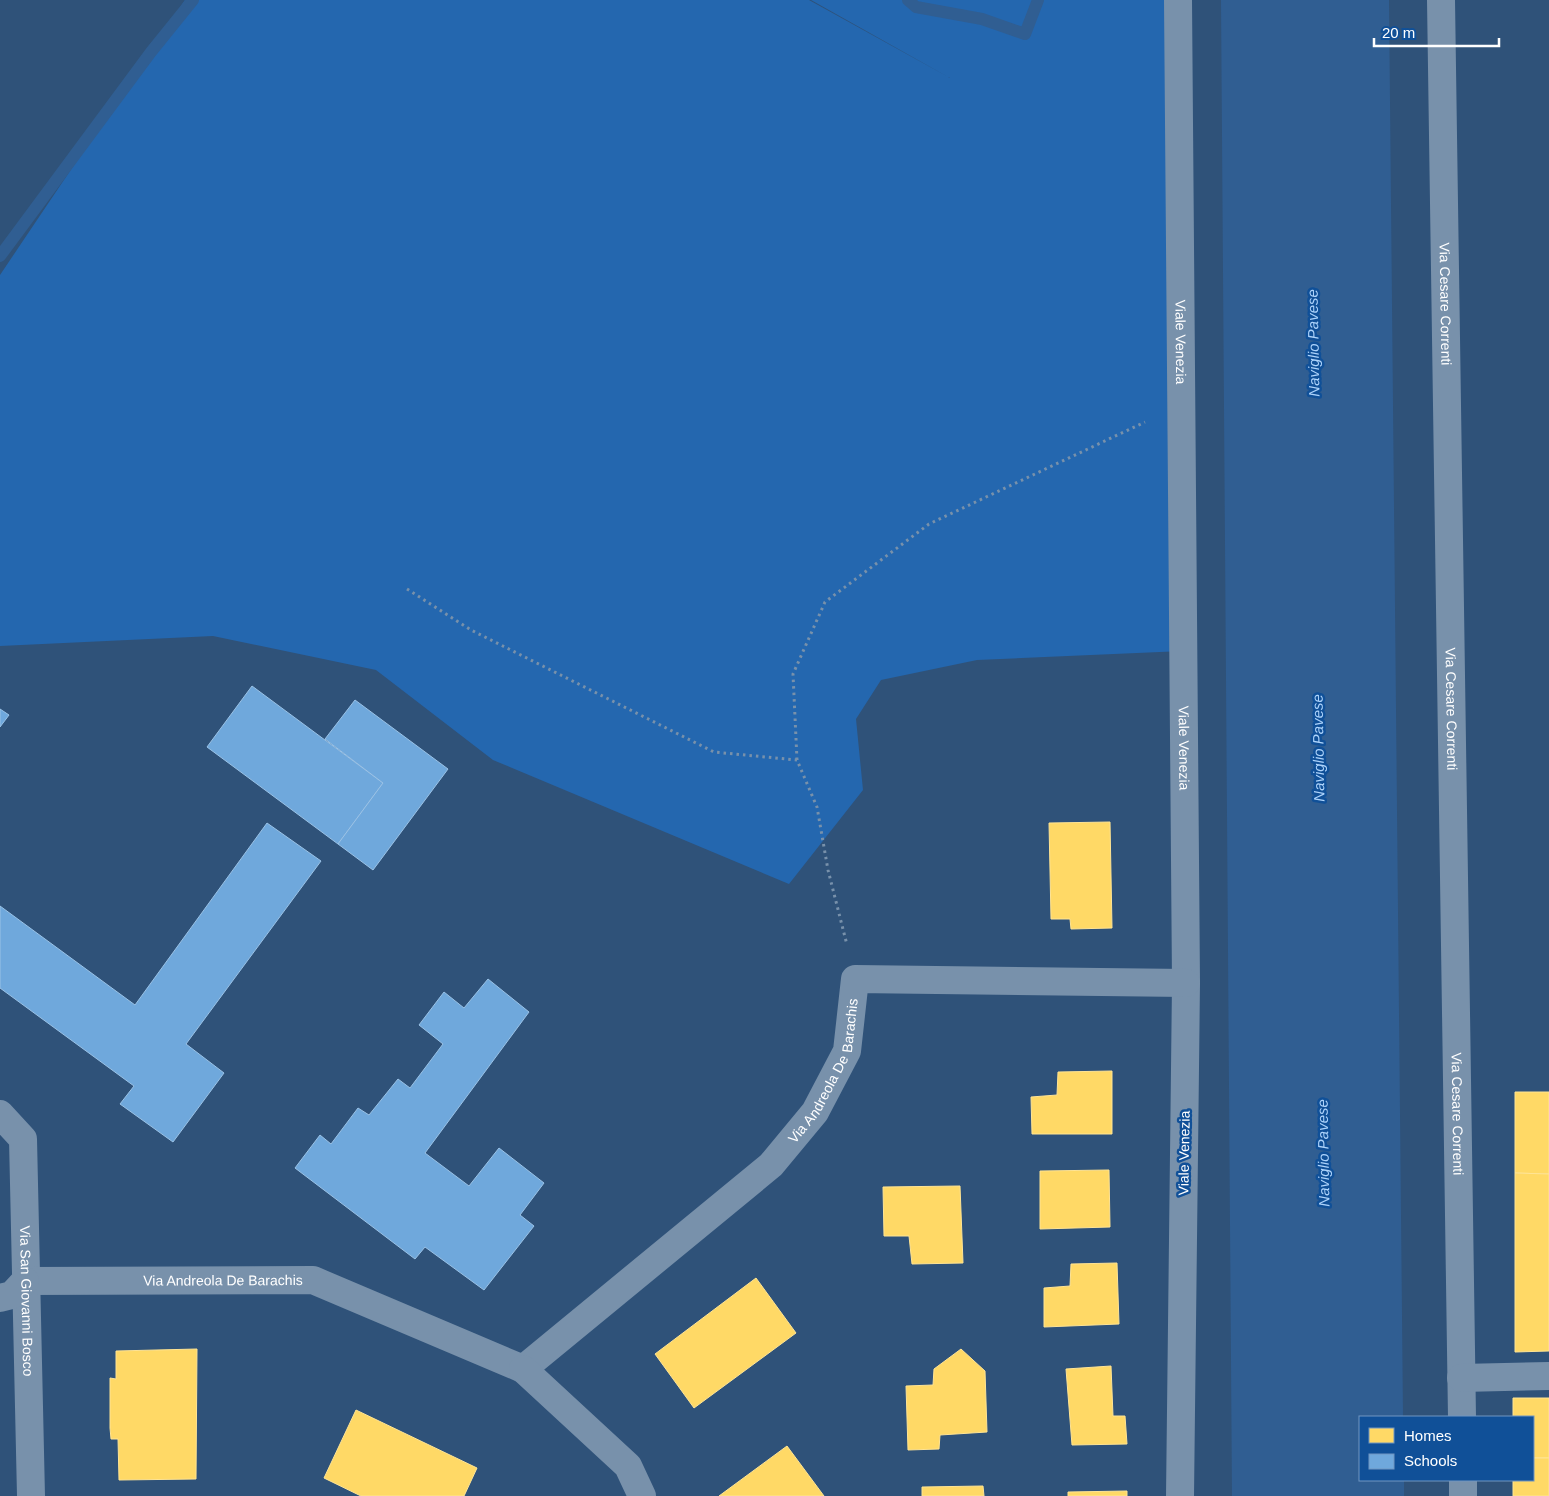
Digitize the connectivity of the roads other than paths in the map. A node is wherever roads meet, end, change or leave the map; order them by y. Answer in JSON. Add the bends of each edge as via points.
{"nodes":[{"id":1,"x":1178,"y":0,"type":"edge"},
{"id":2,"x":1441,"y":0,"type":"edge"},
{"id":3,"x":1186,"y":983,"type":"junction"},
{"id":4,"x":0,"y":1114,"type":"edge"},
{"id":5,"x":25,"y":1281,"type":"junction"},
{"id":6,"x":0,"y":1298,"type":"edge"},
{"id":7,"x":523,"y":1369,"type":"junction"},
{"id":8,"x":1549,"y":1376,"type":"edge"},
{"id":9,"x":1461,"y":1378,"type":"junction"},
{"id":10,"x":1462,"y":1416,"type":"edge"},
{"id":11,"x":1463,"y":1481,"type":"edge"},
{"id":12,"x":31,"y":1496,"type":"edge"},
{"id":13,"x":642,"y":1496,"type":"edge"},
{"id":14,"x":1180,"y":1496,"type":"edge"},
{"id":15,"x":1463,"y":1496,"type":"edge"}],
"edges":[{"from":1,"to":3,"type":"street","name":"Viale Venezia"},
{"from":2,"to":9,"type":"street","name":"Via Cesare Correnti"},
{"from":3,"to":7,"type":"street","name":"Via Andreola De Barachis","via":[[855,979],[847,1051],[815,1112],[771,1165]]},
{"from":3,"to":14,"type":"street","name":"Viale Venezia"},
{"from":4,"to":5,"type":"street","name":"Via San Giovanni Bosco","via":[[23,1139]]},
{"from":5,"to":6,"type":"street","via":[[12,1295]]},
{"from":5,"to":7,"type":"street","name":"Via Andreola De Barachis","via":[[313,1280]]},
{"from":5,"to":12,"type":"street","name":"Via San Giovanni Bosco"},
{"from":7,"to":13,"type":"street","name":"Via Andreola De Barachis","via":[[628,1466]]},
{"from":8,"to":9,"type":"street"},
{"from":9,"to":10,"type":"street","name":"Via Cesare Correnti"},
{"from":11,"to":15,"type":"street"}]}
